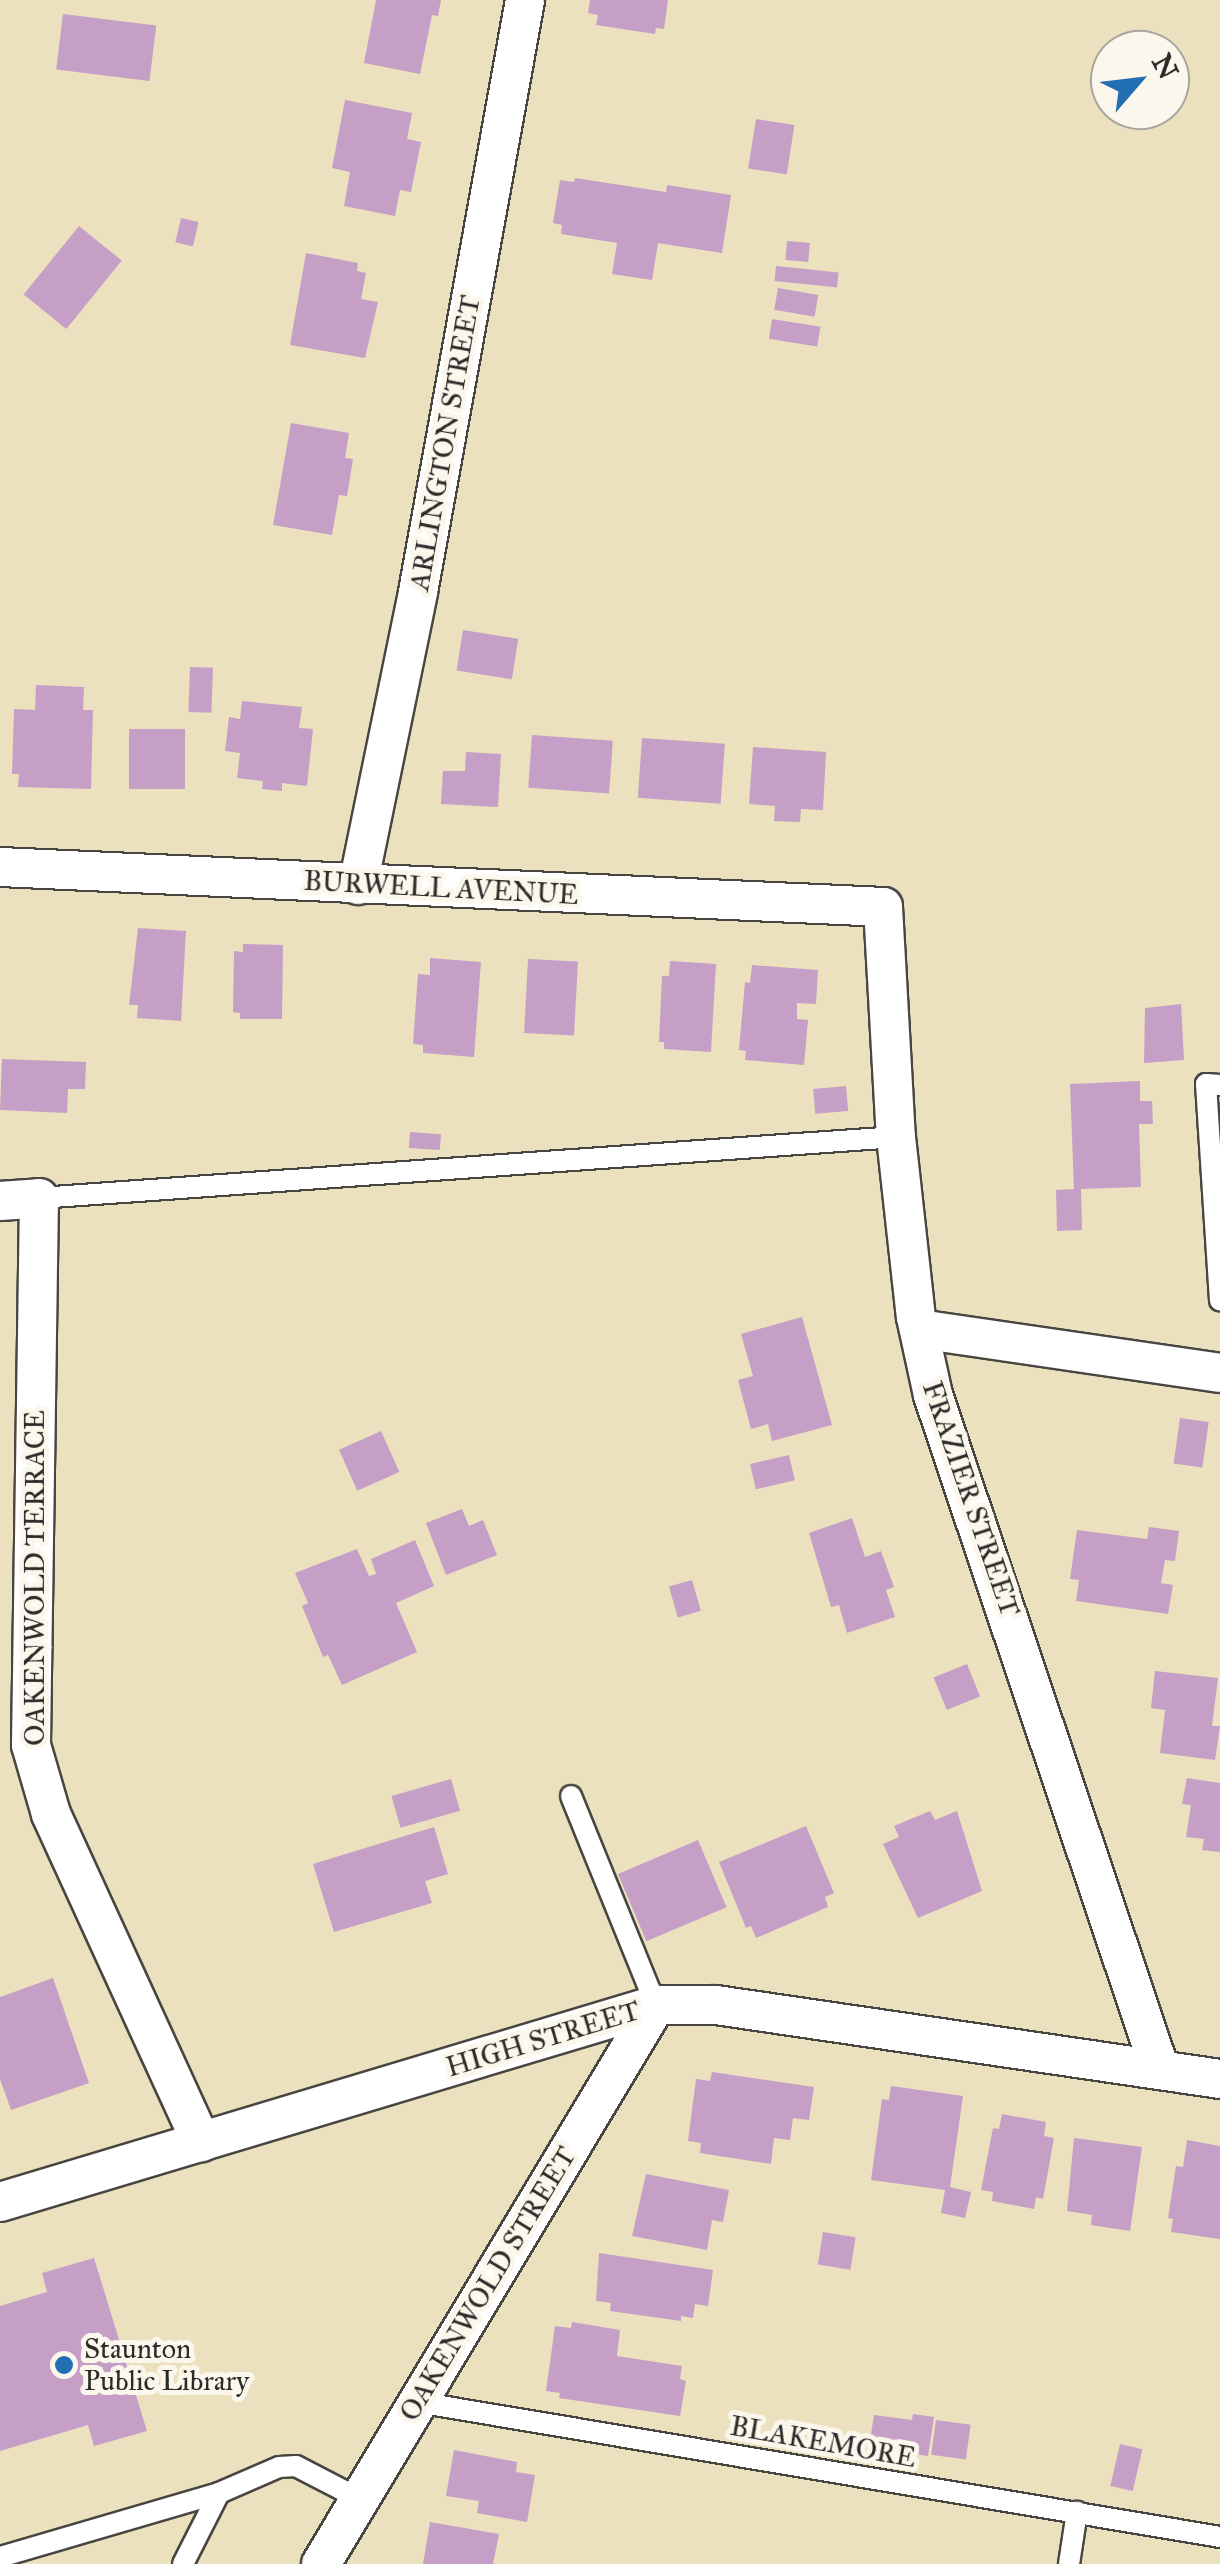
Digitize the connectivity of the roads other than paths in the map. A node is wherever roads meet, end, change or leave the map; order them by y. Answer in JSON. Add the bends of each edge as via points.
{"nodes":[{"id":1,"x":525,"y":0,"type":"edge"},
{"id":2,"x":0,"y":866,"type":"edge"},
{"id":3,"x":358,"y":885,"type":"junction"},
{"id":4,"x":883,"y":907,"type":"joint"},
{"id":5,"x":1220,"y":1085,"type":"edge"},
{"id":6,"x":896,"y":1138,"type":"junction"},
{"id":7,"x":39,"y":1198,"type":"junction"},
{"id":8,"x":0,"y":1202,"type":"edge"},
{"id":9,"x":1220,"y":1301,"type":"edge"},
{"id":10,"x":919,"y":1329,"type":"junction"},
{"id":11,"x":1220,"y":1372,"type":"edge"},
{"id":12,"x":571,"y":1796,"type":"dead end"},
{"id":13,"x":656,"y":2005,"type":"junction"},
{"id":14,"x":1160,"y":2070,"type":"junction"},
{"id":15,"x":1220,"y":2079,"type":"edge"},
{"id":16,"x":201,"y":2142,"type":"junction"},
{"id":17,"x":0,"y":2202,"type":"edge"},
{"id":18,"x":418,"y":2402,"type":"junction"},
{"id":19,"x":219,"y":2493,"type":"junction"},
{"id":20,"x":360,"y":2499,"type":"junction"},
{"id":21,"x":1076,"y":2512,"type":"junction"},
{"id":22,"x":1220,"y":2536,"type":"edge"},
{"id":23,"x":0,"y":2556,"type":"edge"},
{"id":24,"x":183,"y":2564,"type":"edge"},
{"id":25,"x":321,"y":2564,"type":"edge"},
{"id":26,"x":1070,"y":2564,"type":"edge"}],
"edges":[{"from":1,"to":3,"type":"street","name":"ARLINGTON STREET"},
{"from":2,"to":3,"type":"street","name":"BURWELL AVENUE"},
{"from":3,"to":4,"type":"street","name":"BURWELL AVENUE"},
{"from":4,"to":6,"type":"street","name":"FRAZIER STREET"},
{"from":5,"to":9,"type":"lane","via":[[1206,1084]]},
{"from":6,"to":7,"type":"lane"},
{"from":6,"to":10,"type":"street","name":"FRAZIER STREET"},
{"from":7,"to":8,"type":"street"},
{"from":7,"to":16,"type":"street","name":"OAKENWOLD TERRACE","via":[[31,1745],[52,1814]]},
{"from":10,"to":11,"type":"street"},
{"from":10,"to":14,"type":"street","name":"FRAZIER STREET","via":[[933,1395]]},
{"from":12,"to":13,"type":"lane"},
{"from":13,"to":14,"type":"street","name":"HIGH STREET","via":[[716,2004]]},
{"from":13,"to":16,"type":"street","name":"HIGH STREET"},
{"from":13,"to":18,"type":"street","name":"OAKENWOLD STREET"},
{"from":14,"to":15,"type":"street","name":"HIGH STREET"},
{"from":16,"to":17,"type":"street","name":"HIGH STREET"},
{"from":18,"to":20,"type":"street","name":"OAKENWOLD STREET"},
{"from":18,"to":21,"type":"lane","name":"BLAKEMORE"},
{"from":19,"to":20,"type":"lane","via":[[296,2466]]},
{"from":19,"to":23,"type":"lane"},
{"from":19,"to":24,"type":"lane"},
{"from":20,"to":25,"type":"street","name":"OAKENWOLD STREET"},
{"from":21,"to":22,"type":"lane","name":"BLAKEMORE"},
{"from":21,"to":26,"type":"lane"}]}
